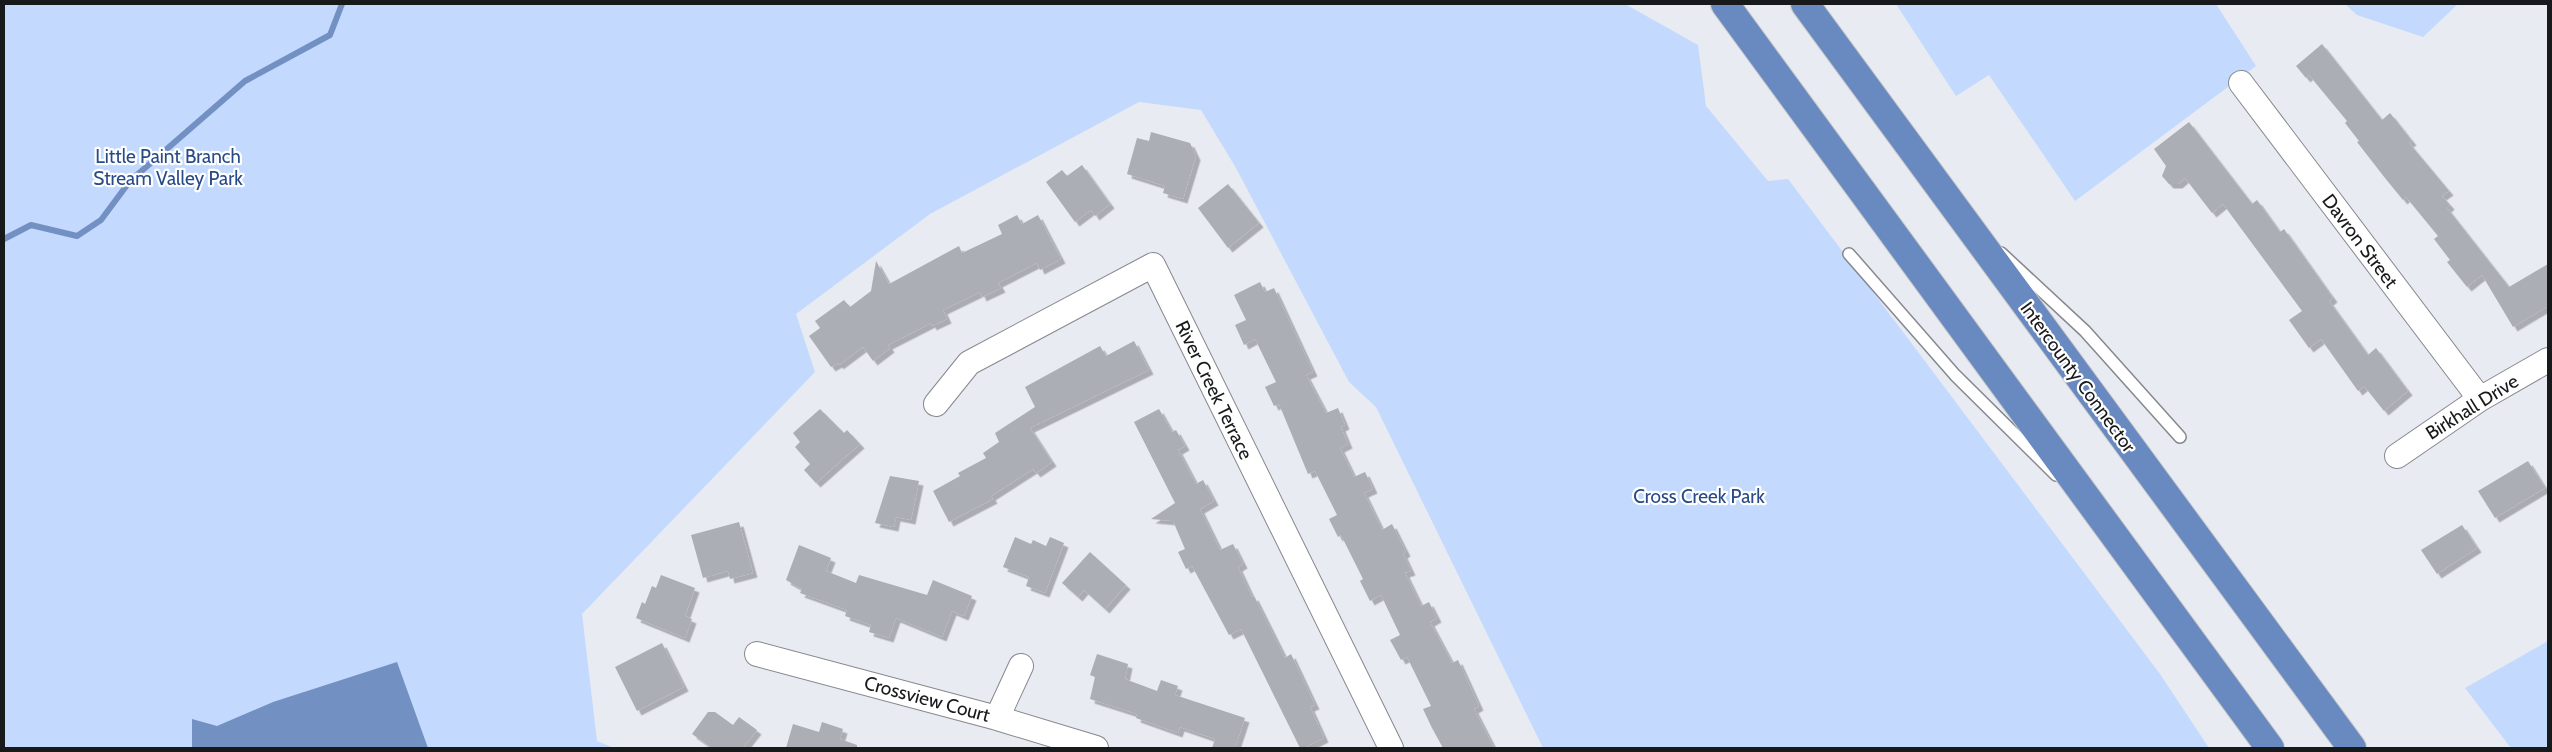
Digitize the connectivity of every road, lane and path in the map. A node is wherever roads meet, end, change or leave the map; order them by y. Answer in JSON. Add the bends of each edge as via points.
{"nodes":[{"id":1,"x":1725,"y":4,"type":"edge"},
{"id":2,"x":1805,"y":4,"type":"edge"},
{"id":3,"x":2241,"y":83,"type":"dead end"},
{"id":4,"x":1956,"y":210,"type":"junction"},
{"id":5,"x":1849,"y":254,"type":"dead end"},
{"id":6,"x":2548,"y":360,"type":"edge"},
{"id":7,"x":2480,"y":399,"type":"junction"},
{"id":8,"x":936,"y":404,"type":"dead end"},
{"id":9,"x":2180,"y":437,"type":"dead end"},
{"id":10,"x":2397,"y":456,"type":"dead end"},
{"id":11,"x":2101,"y":519,"type":"junction"},
{"id":12,"x":757,"y":654,"type":"dead end"},
{"id":13,"x":1021,"y":666,"type":"dead end"},
{"id":14,"x":997,"y":718,"type":"junction"},
{"id":15,"x":1096,"y":748,"type":"edge"},
{"id":16,"x":1392,"y":748,"type":"edge"},
{"id":17,"x":2270,"y":748,"type":"edge"},
{"id":18,"x":2352,"y":748,"type":"edge"}],
"edges":[{"from":1,"to":11,"type":"highway"},
{"from":2,"to":4,"type":"highway","name":"Intercounty Connector"},
{"from":3,"to":7,"type":"street","name":"Davron Street"},
{"from":4,"to":9,"type":"lane","via":[[2084,330]]},
{"from":4,"to":18,"type":"highway","name":"Intercounty Connector"},
{"from":5,"to":11,"type":"lane","via":[[1961,382]]},
{"from":6,"to":7,"type":"street","name":"Birkhall Drive"},
{"from":7,"to":10,"type":"street","name":"Birkhall Drive"},
{"from":8,"to":16,"type":"street","name":"River Creek Terrace","via":[[969,362],[1152,265]]},
{"from":11,"to":17,"type":"highway"},
{"from":12,"to":14,"type":"street","name":"Crossview Court"},
{"from":13,"to":14,"type":"street"},
{"from":14,"to":15,"type":"street","name":"Crossview Court"}]}
